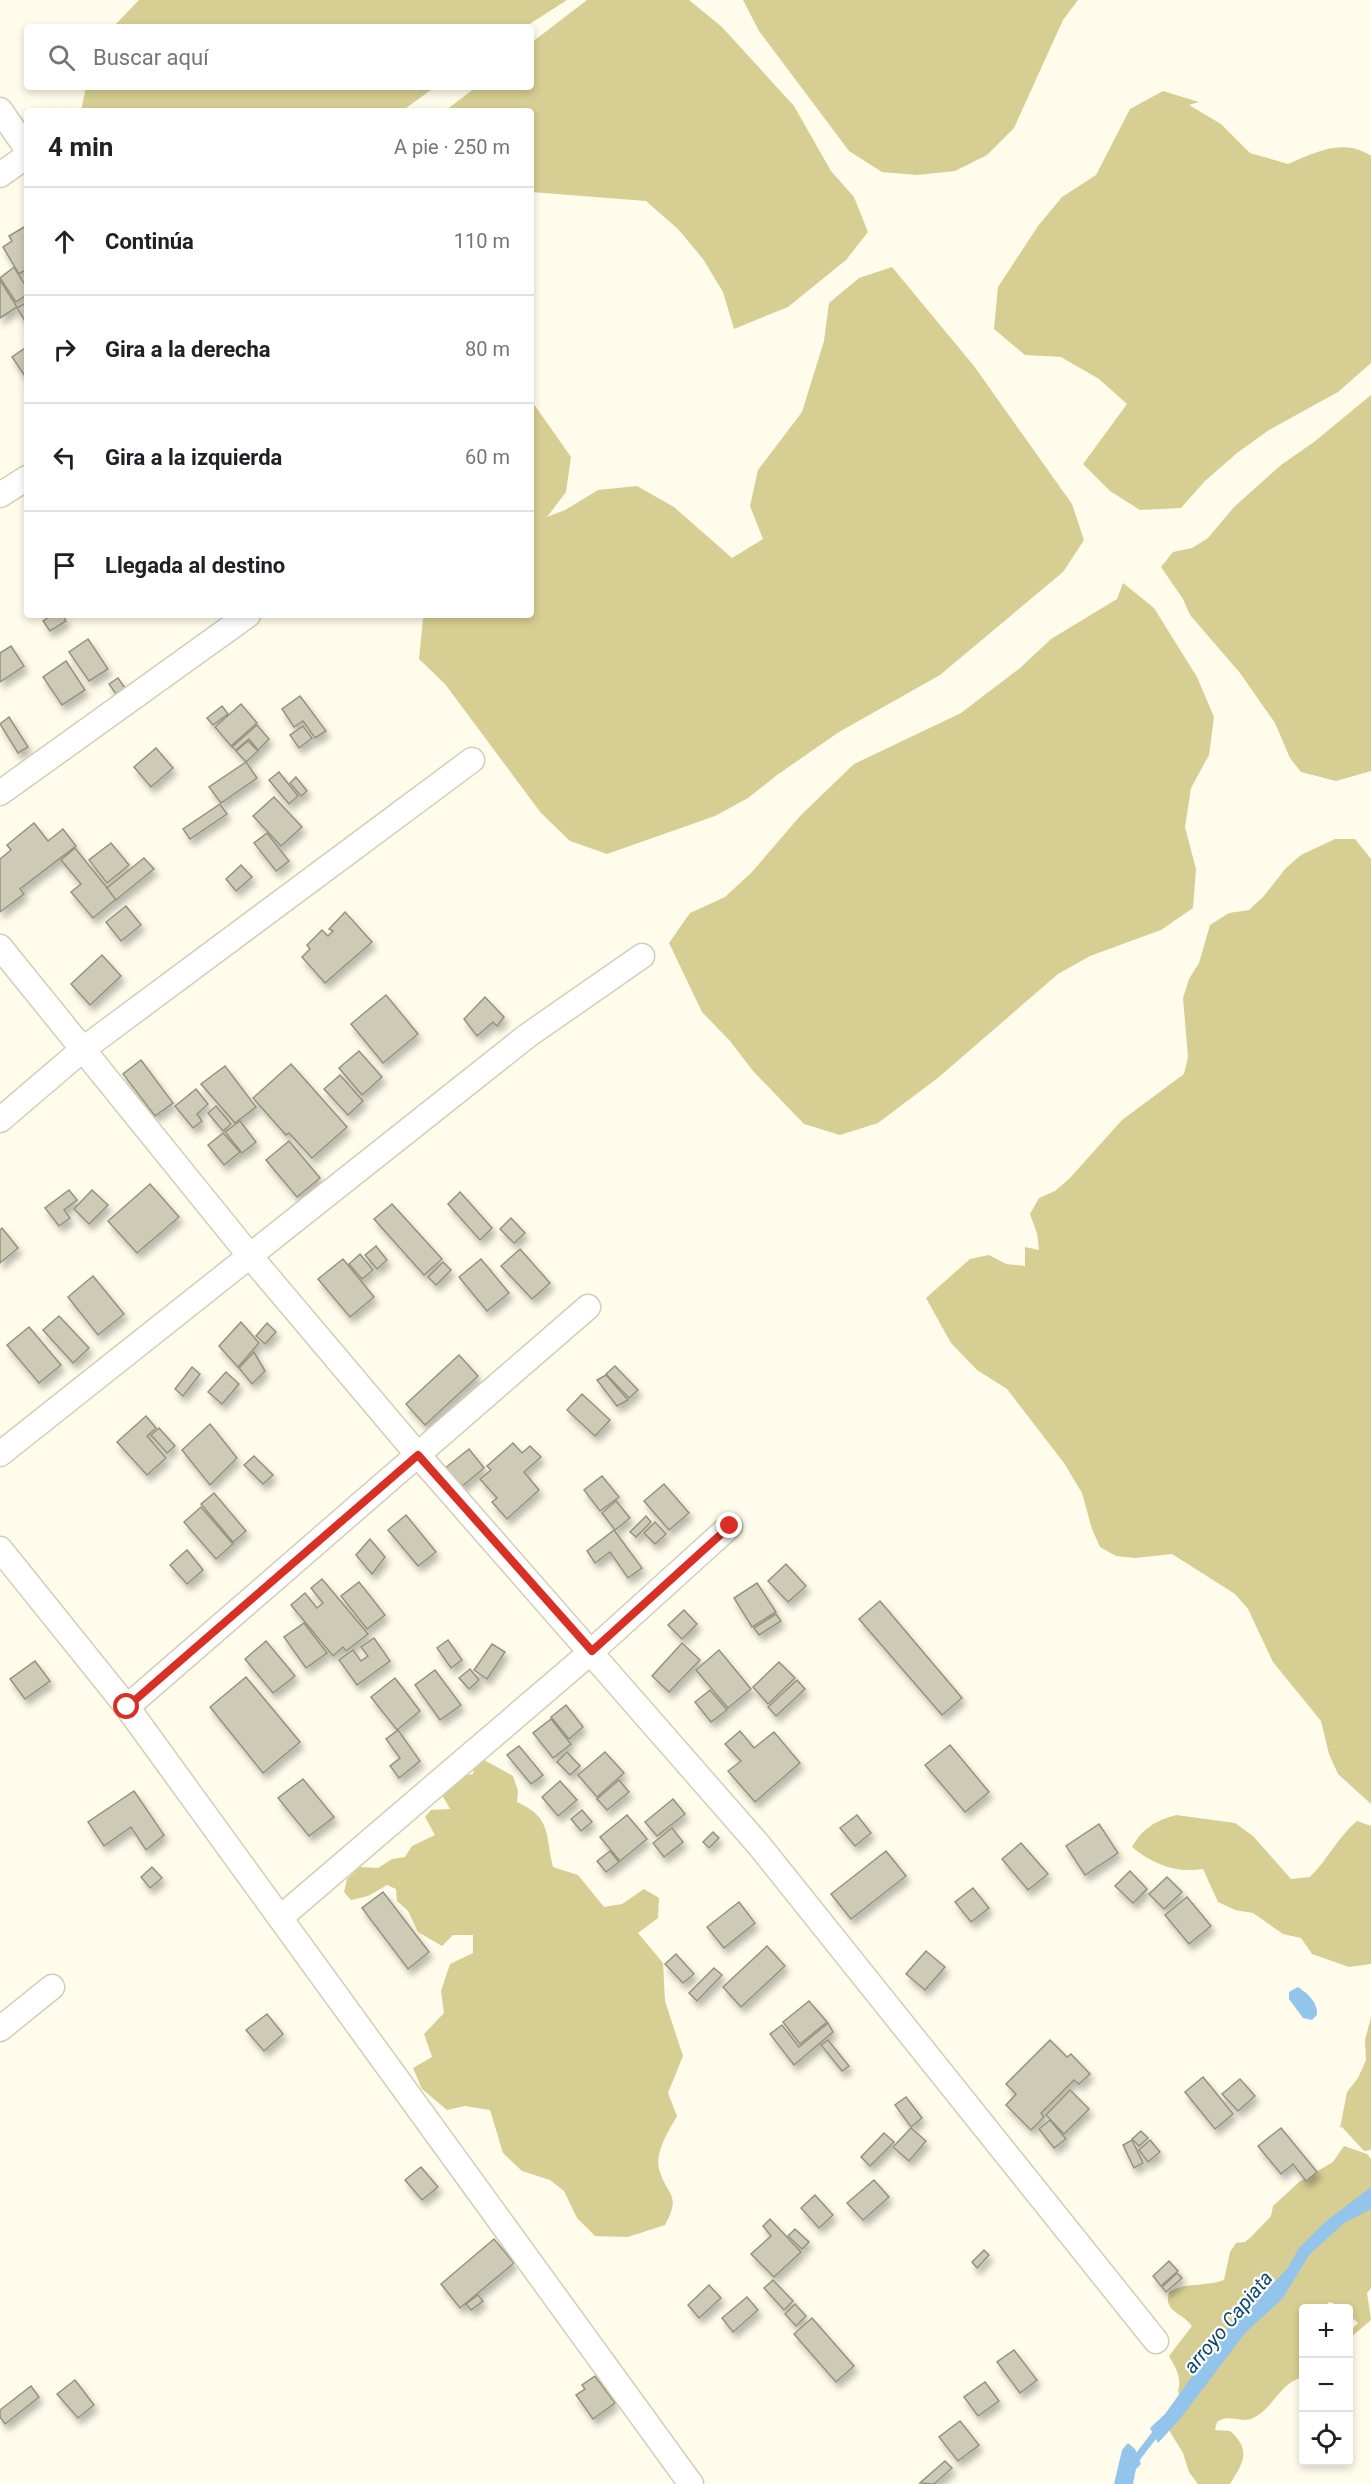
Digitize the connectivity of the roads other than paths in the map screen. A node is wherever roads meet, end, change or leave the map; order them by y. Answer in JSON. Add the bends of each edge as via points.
{"nodes":[{"id":1,"x":0,"y":110,"type":"edge"},
{"id":2,"x":24,"y":144,"type":"edge"},
{"id":3,"x":24,"y":158,"type":"edge"},
{"id":4,"x":0,"y":175,"type":"edge"},
{"id":5,"x":24,"y":480,"type":"edge"},
{"id":6,"x":0,"y":495,"type":"edge"},
{"id":7,"x":244,"y":618,"type":"edge"},
{"id":8,"x":472,"y":760,"type":"dead end"},
{"id":9,"x":0,"y":792,"type":"edge"},
{"id":10,"x":0,"y":947,"type":"edge"},
{"id":11,"x":642,"y":956,"type":"dead end"},
{"id":12,"x":82,"y":1050,"type":"junction"},
{"id":13,"x":0,"y":1120,"type":"edge"},
{"id":14,"x":250,"y":1256,"type":"junction"},
{"id":15,"x":588,"y":1307,"type":"dead end"},
{"id":16,"x":0,"y":1454,"type":"edge"},
{"id":17,"x":418,"y":1455,"type":"junction"},
{"id":18,"x":730,"y":1526,"type":"dead end"},
{"id":19,"x":0,"y":1549,"type":"edge"},
{"id":20,"x":592,"y":1651,"type":"junction"},
{"id":21,"x":127,"y":1707,"type":"junction"},
{"id":22,"x":280,"y":1918,"type":"junction"},
{"id":23,"x":52,"y":1987,"type":"dead end"},
{"id":24,"x":0,"y":2029,"type":"edge"},
{"id":25,"x":1156,"y":2341,"type":"dead end"},
{"id":26,"x":691,"y":2484,"type":"edge"}],
"edges":[{"from":1,"to":2,"type":"street"},
{"from":3,"to":4,"type":"street"},
{"from":5,"to":6,"type":"street"},
{"from":7,"to":9,"type":"street"},
{"from":8,"to":12,"type":"street"},
{"from":10,"to":12,"type":"street"},
{"from":11,"to":14,"type":"street","via":[[528,1036]]},
{"from":12,"to":13,"type":"street"},
{"from":12,"to":14,"type":"street"},
{"from":14,"to":16,"type":"street"},
{"from":14,"to":17,"type":"street"},
{"from":15,"to":17,"type":"street"},
{"from":17,"to":20,"type":"street"},
{"from":17,"to":21,"type":"street"},
{"from":18,"to":20,"type":"street"},
{"from":19,"to":21,"type":"street"},
{"from":20,"to":22,"type":"street"},
{"from":20,"to":25,"type":"street","via":[[758,1844]]},
{"from":21,"to":22,"type":"street"},
{"from":22,"to":26,"type":"street"},
{"from":23,"to":24,"type":"street"}]}
